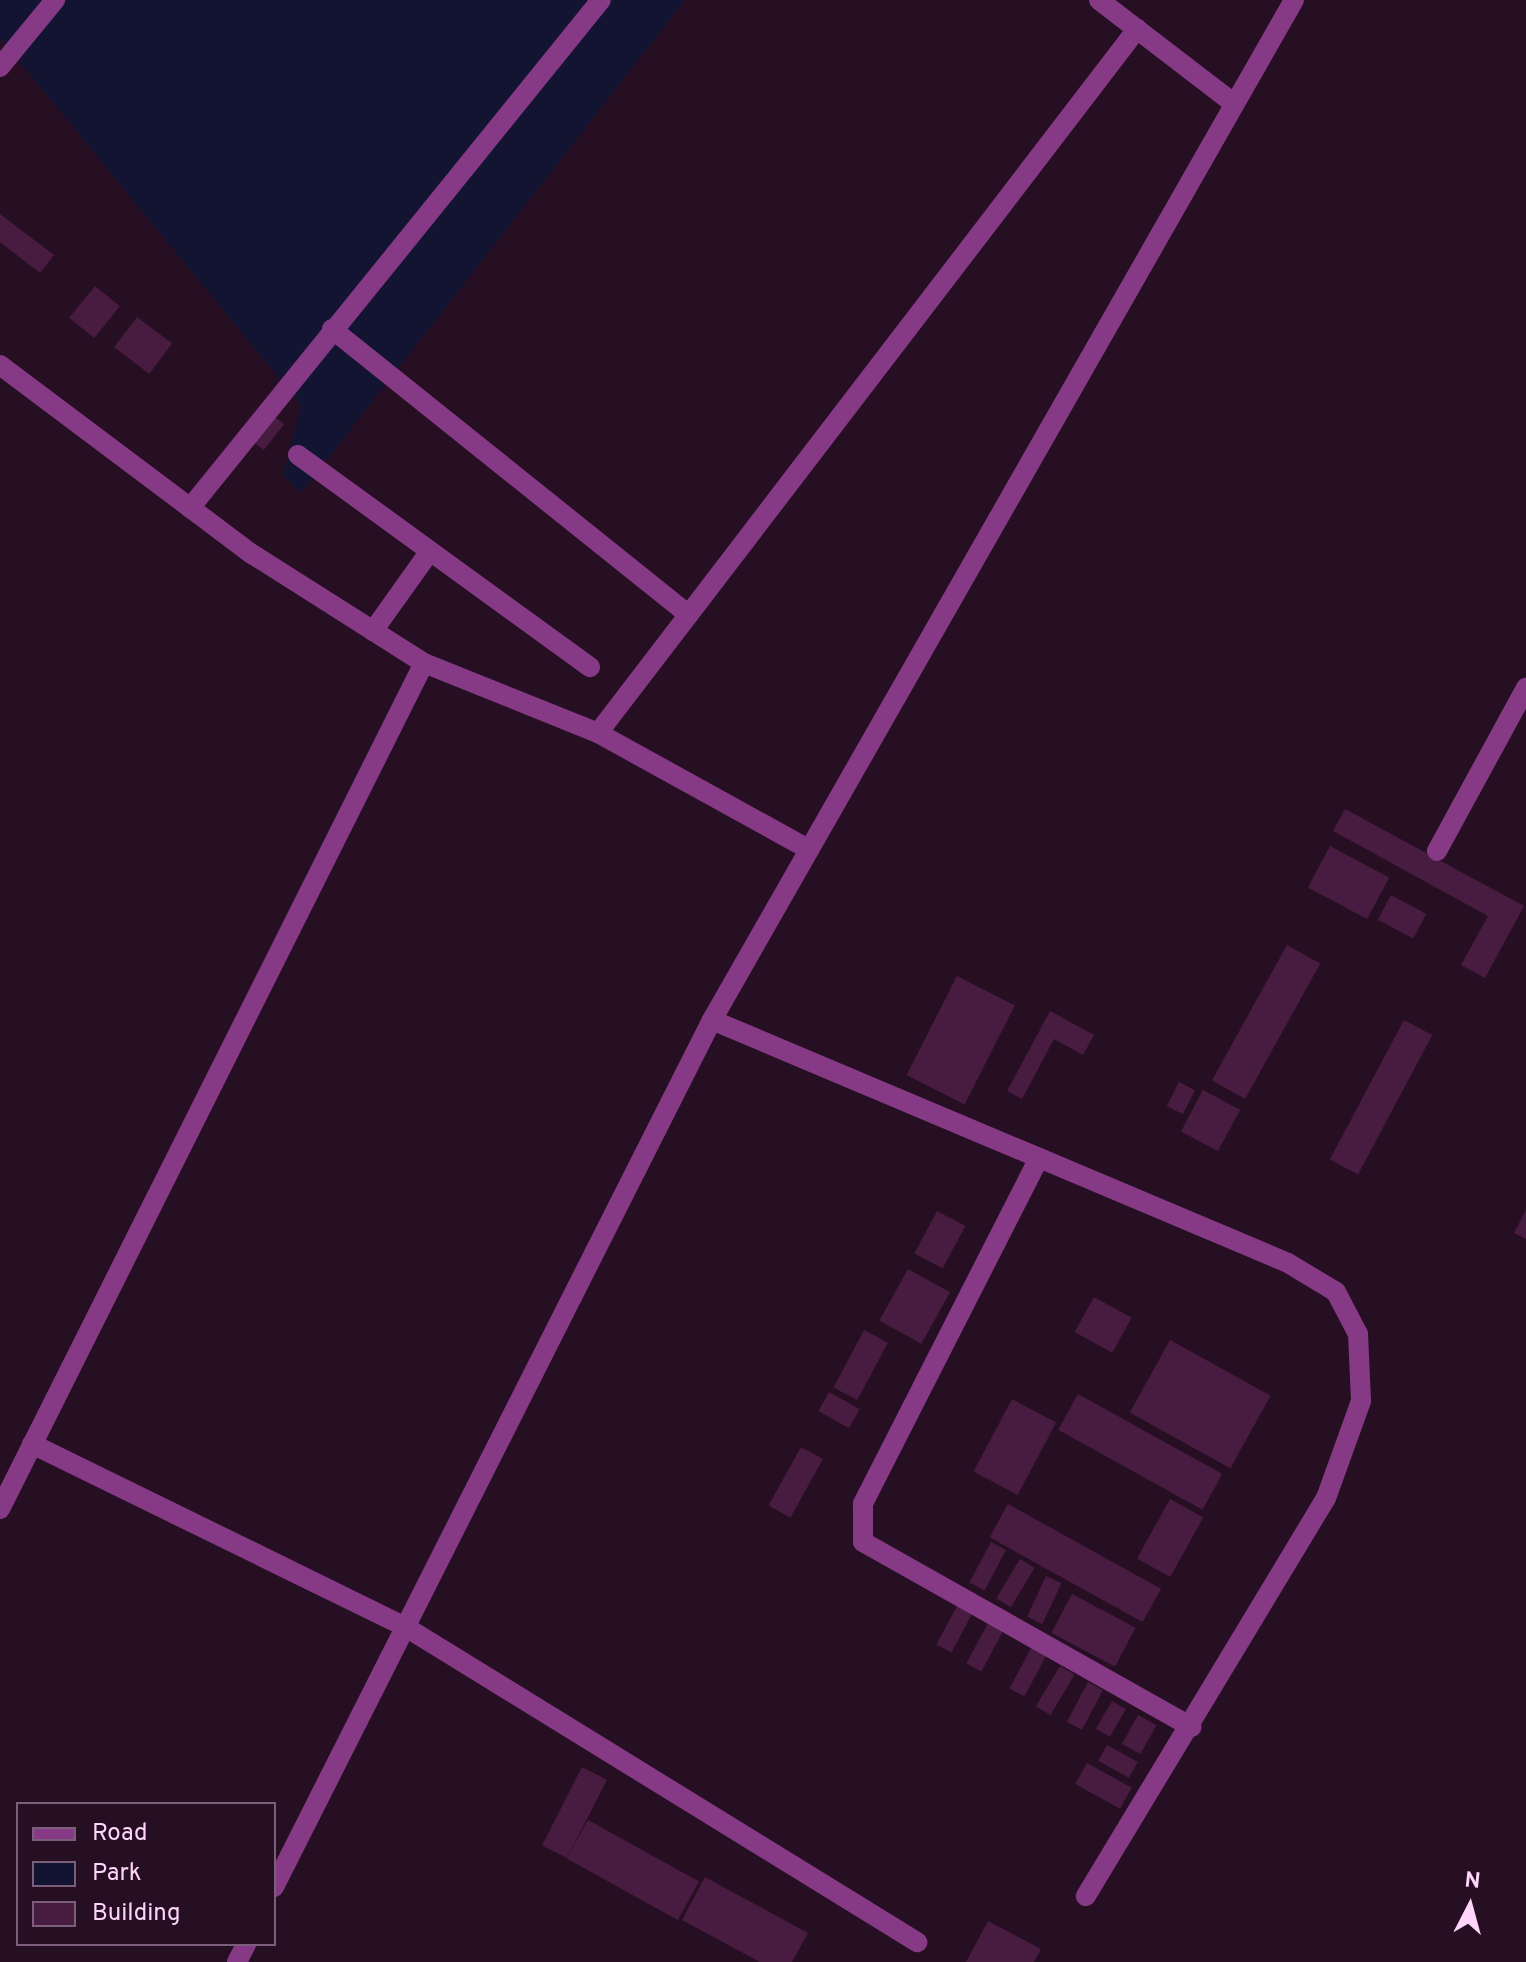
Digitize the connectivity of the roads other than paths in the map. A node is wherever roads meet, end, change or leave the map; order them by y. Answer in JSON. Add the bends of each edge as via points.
{"nodes":[{"id":1,"x":55,"y":0,"type":"edge"},
{"id":2,"x":601,"y":0,"type":"edge"},
{"id":3,"x":1099,"y":0,"type":"edge"},
{"id":4,"x":1294,"y":0,"type":"edge"},
{"id":5,"x":1137,"y":29,"type":"junction"},
{"id":6,"x":0,"y":67,"type":"edge"},
{"id":7,"x":1232,"y":102,"type":"junction"},
{"id":8,"x":332,"y":329,"type":"junction"},
{"id":9,"x":0,"y":365,"type":"edge"},
{"id":10,"x":298,"y":455,"type":"dead end"},
{"id":11,"x":190,"y":508,"type":"junction"},
{"id":12,"x":428,"y":554,"type":"junction"},
{"id":13,"x":689,"y":615,"type":"junction"},
{"id":14,"x":373,"y":631,"type":"junction"},
{"id":15,"x":424,"y":663,"type":"junction"},
{"id":16,"x":590,"y":667,"type":"dead end"},
{"id":17,"x":1526,"y":688,"type":"edge"},
{"id":18,"x":598,"y":733,"type":"junction"},
{"id":19,"x":808,"y":849,"type":"junction"},
{"id":20,"x":1437,"y":851,"type":"dead end"},
{"id":21,"x":712,"y":1020,"type":"junction"},
{"id":22,"x":1039,"y":1158,"type":"junction"},
{"id":23,"x":32,"y":1444,"type":"junction"},
{"id":24,"x":0,"y":1509,"type":"edge"},
{"id":25,"x":404,"y":1626,"type":"junction"},
{"id":26,"x":1191,"y":1727,"type":"junction"},
{"id":27,"x":276,"y":1883,"type":"edge"},
{"id":28,"x":1086,"y":1896,"type":"dead end"},
{"id":29,"x":917,"y":1942,"type":"dead end"}],
"edges":[{"from":1,"to":6,"type":"street"},
{"from":2,"to":8,"type":"street"},
{"from":3,"to":5,"type":"street"},
{"from":4,"to":7,"type":"street"},
{"from":5,"to":7,"type":"street"},
{"from":5,"to":13,"type":"street"},
{"from":7,"to":19,"type":"street"},
{"from":8,"to":11,"type":"street"},
{"from":8,"to":13,"type":"street"},
{"from":9,"to":11,"type":"street"},
{"from":10,"to":12,"type":"street"},
{"from":11,"to":14,"type":"street"},
{"from":12,"to":14,"type":"street"},
{"from":12,"to":16,"type":"street"},
{"from":13,"to":18,"type":"street"},
{"from":14,"to":15,"type":"street"},
{"from":15,"to":18,"type":"street"},
{"from":15,"to":23,"type":"street"},
{"from":17,"to":20,"type":"street"},
{"from":18,"to":19,"type":"street"},
{"from":19,"to":21,"type":"street"},
{"from":21,"to":22,"type":"street"},
{"from":21,"to":25,"type":"street"},
{"from":22,"to":26,"type":"street","via":[[863,1504],[863,1542]]},
{"from":22,"to":26,"type":"street","via":[[1288,1263],[1336,1292],[1358,1334],[1361,1401],[1326,1498]]},
{"from":23,"to":24,"type":"street"},
{"from":23,"to":25,"type":"street"},
{"from":25,"to":27,"type":"street"},
{"from":25,"to":29,"type":"street"},
{"from":26,"to":28,"type":"street"}]}
